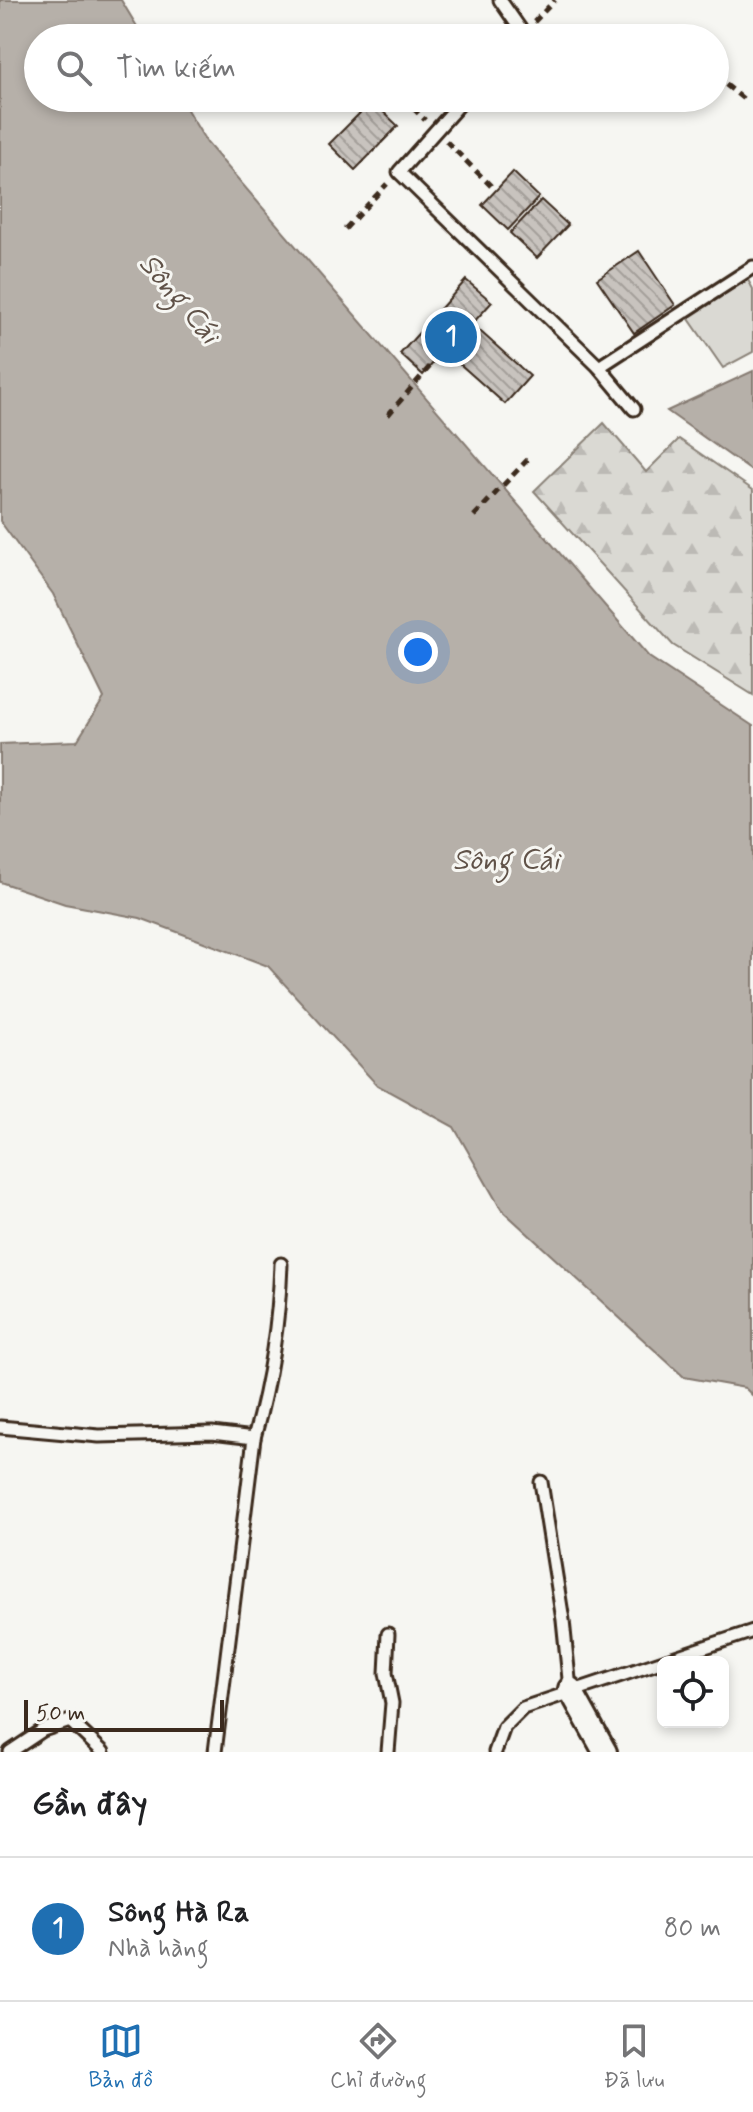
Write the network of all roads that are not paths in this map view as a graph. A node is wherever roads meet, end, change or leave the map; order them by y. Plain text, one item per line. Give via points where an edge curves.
1 (500, 0) edge
2 (514, 24) edge
3 (453, 112) edge
4 (753, 267) edge
5 (599, 367) junction
6 (634, 409) dead end
7 (281, 1264) dead end
8 (0, 1427) edge
9 (254, 1438) junction
10 (541, 1482) dead end
11 (753, 1631) edge
12 (388, 1634) dead end
13 (570, 1689) junction
14 (10, 1752) edge
15 (103, 1752) edge
16 (215, 1752) edge
17 (388, 1752) edge
18 (495, 1752) edge
19 (605, 1752) edge

1 - 2 lane
3 - 5 lane via 399,172
4 - 5 lane
5 - 6 lane
7 - 9 lane via 271,1375
8 - 9 lane via 99,1436 212,1433
9 - 16 lane
10 - 13 lane
11 - 13 lane
12 - 17 lane
13 - 18 lane via 523,1708 504,1727
13 - 19 street
14 - 15 lane via 43,1730 70,1721

